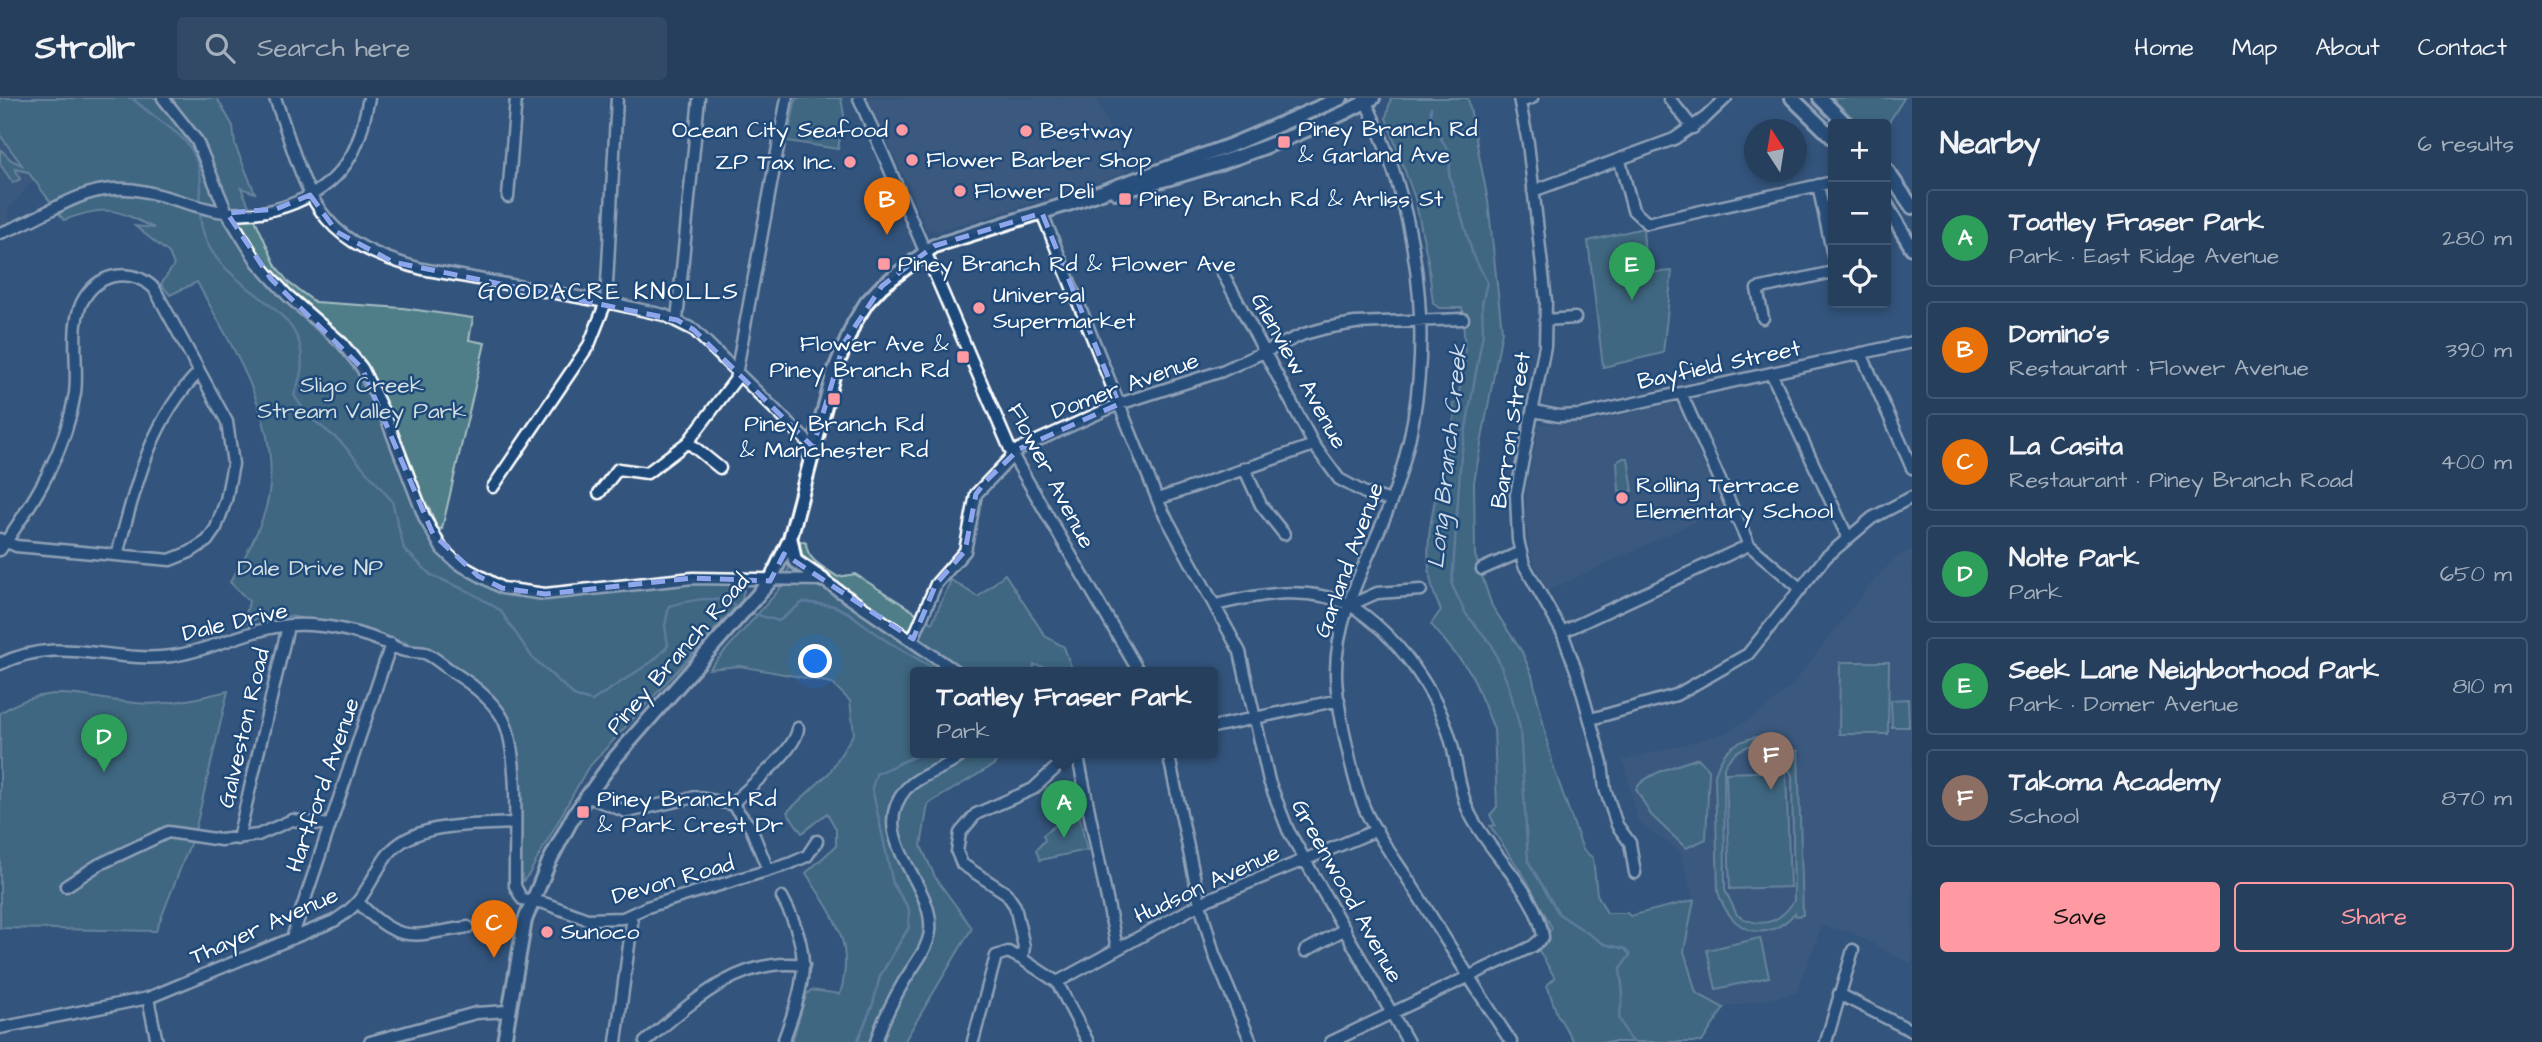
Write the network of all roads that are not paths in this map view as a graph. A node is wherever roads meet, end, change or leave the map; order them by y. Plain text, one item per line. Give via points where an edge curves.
1 (163, 98) edge
2 (275, 98) edge
3 (369, 98) edge
4 (516, 98) edge
5 (617, 98) edge
6 (699, 98) edge
7 (787, 98) edge
8 (859, 98) edge
9 (1341, 98) edge
10 (1532, 98) edge
11 (1669, 98) edge
12 (1726, 98) edge
13 (1792, 98) edge
14 (1820, 98) edge
15 (1368, 99) edge
16 (1519, 100) edge
17 (1841, 119) edge
18 (1693, 128) junction
19 (1828, 133) edge
20 (1620, 161) junction
21 (1158, 176) junction
22 (1891, 176) edge
23 (1828, 183) edge
24 (1818, 186) junction
25 (1534, 191) junction
26 (310, 195) junction
27 (508, 197) dead end
28 (1912, 207) edge
29 (1042, 212) junction
30 (227, 213) junction
31 (1891, 213) edge
32 (0, 233) edge
33 (1831, 245) edge
34 (1912, 248) edge
35 (925, 252) junction
36 (1220, 268) dead end
37 (1828, 273) edge
38 (606, 302) junction
39 (1575, 318) dead end
40 (1763, 318) dead end
41 (1463, 319) dead end
42 (677, 320) junction
43 (1421, 320) junction
44 (1545, 320) junction
45 (1912, 342) edge
46 (1266, 352) junction
47 (1861, 353) junction
48 (199, 372) junction
49 (737, 372) junction
50 (1772, 374) junction
51 (1681, 393) junction
52 (1119, 404) junction
53 (1534, 411) junction
54 (688, 442) junction
55 (1314, 445) junction
56 (813, 447) junction
57 (1013, 456) junction
58 (720, 468) dead end
59 (1244, 468) junction
60 (1912, 468) edge
61 (493, 487) dead end
62 (599, 493) dead end
63 (1912, 497) edge
64 (1157, 499) junction
65 (1391, 501) junction
66 (1284, 534) dead end
67 (1848, 538) junction
68 (790, 539) junction
69 (2, 544) edge
70 (1749, 545) junction
71 (1521, 552) junction
72 (117, 555) junction
73 (1482, 569) dead end
74 (823, 580) junction
75 (770, 581) junction
76 (1801, 589) junction
77 (1421, 590) dead end
78 (1216, 605) junction
79 (1350, 605) junction
80 (288, 626) junction
81 (1562, 632) junction
82 (913, 639) junction
83 (392, 645) junction
84 (0, 664) edge
85 (950, 667) edge
86 (1136, 667) edge
87 (1339, 700) junction
88 (1256, 718) junction
89 (1591, 719) junction
90 (1218, 726) edge
91 (799, 727) dead end
92 (959, 758) edge
93 (1063, 758) edge
94 (1078, 758) edge
95 (1169, 758) edge
96 (586, 796) junction
97 (732, 804) junction
98 (513, 823) junction
99 (330, 825) junction
100 (1377, 830) junction
101 (238, 839) junction
102 (817, 841) dead end
103 (1307, 860) junction
104 (768, 870) junction
105 (1634, 873) dead end
106 (66, 886) dead end
107 (782, 897) dead end
108 (532, 902) junction
109 (359, 903) junction
110 (1200, 904) junction
111 (630, 915) junction
112 (468, 927) dead end
113 (1345, 929) junction
114 (292, 939) junction
115 (1117, 948) junction
116 (1853, 950) dead end
117 (1305, 951) dead end
118 (1022, 959) junction
119 (804, 965) junction
120 (1468, 976) junction
121 (1057, 982) junction
122 (1839, 994) junction
123 (148, 998) junction
124 (508, 1011) junction
125 (1392, 1013) junction
126 (0, 1028) edge
127 (1912, 1031) edge
128 (619, 1040) edge
129 (973, 1041) edge
130 (157, 1042) edge
131 (370, 1042) edge
132 (504, 1042) edge
133 (645, 1042) edge
134 (783, 1042) edge
135 (876, 1042) edge
136 (1088, 1042) edge
137 (1251, 1042) edge
138 (1331, 1042) edge
139 (1408, 1042) edge
140 (1511, 1042) edge
141 (1826, 1042) edge

1 - 30 street via 197,141
2 - 26 street
3 - 26 street via 353,154
4 - 27 street
5 - 38 street
6 - 42 street
7 - 49 street
8 - 35 street, Flower Avenue
9 - 21 main road, Piney Branch Road
10 - 16 street
11 - 18 street
12 - 18 street
13 - 19 main road
14 - 17 main road
15 - 21 main road, Piney Branch Road via 1270,146
15 - 43 street, Garland Avenue via 1405,215 1415,257
16 - 25 street, Barron Street
18 - 20 street
20 - 24 street via 1633,210 1641,220 1656,221
20 - 25 street
21 - 29 main road, Piney Branch Road
22 - 28 main road
23 - 24 street
24 - 33 street
25 - 44 street, Barron Street
26 - 30 street via 276,208
26 - 38 street via 337,232 393,262
29 - 35 main road, Piney Branch Road via 952,238
29 - 52 street, Greenwood Avenue
30 - 32 street via 123,189 94,191
30 - 75 street via 271,279 331,332 362,368 425,519 442,549 457,563 502,588 526,593 693,578
31 - 34 main road
35 - 56 main road, Piney Branch Road via 882,286 853,323
35 - 57 street, Flower Avenue
36 - 46 street, Glenview Avenue
37 - 40 street via 1757,289
38 - 42 street
38 - 61 street via 589,345
39 - 44 street
41 - 43 street, Domer Avenue
42 - 49 street via 694,330
43 - 46 street, Domer Avenue via 1329,327
43 - 65 street, Garland Avenue via 1412,437
44 - 53 street, Barron Street
45 - 47 street, Bayfield Street
46 - 52 street, Domer Avenue
46 - 55 street, Glenview Avenue
47 - 50 street, Bayfield Street
47 - 60 street
48 - 69 street via 151,285 121,274 94,285 80,307 74,394 66,431 37,497
48 - 72 street via 175,399 148,447
48 - 72 street via 220,407 231,439 233,464 216,528 207,541 170,559
49 - 54 street
49 - 56 street
50 - 51 street, Bayfield Street
50 - 67 street
51 - 53 street, Bayfield Street via 1581,415
51 - 70 street
52 - 57 street, Domer Avenue via 1031,443
52 - 64 street, Greenwood Avenue
53 - 71 street, Barron Street via 1516,495
54 - 58 street
54 - 62 street via 647,473 618,470
55 - 59 street
55 - 65 street, Glenview Avenue via 1348,486
56 - 68 main road, Piney Branch Road
57 - 82 street, Domer Avenue via 976,494 965,551 936,584
57 - 86 street, Flower Avenue
59 - 64 street
59 - 66 street via 1261,505
63 - 67 street via 1872,518
64 - 78 street, Greenwood Avenue
65 - 79 street, Garland Avenue
67 - 76 street
68 - 74 main road via 795,561
68 - 75 main road, Piney Branch Road
69 - 72 street
70 - 76 street
70 - 81 street
71 - 73 street
71 - 81 street, Barron Street
74 - 75 street
74 - 82 street
75 - 96 main road, Piney Branch Road
76 - 89 street via 1748,654 1713,677 1676,695
77 - 79 street via 1365,596
78 - 79 street via 1296,592 1333,597
78 - 88 street, Greenwood Avenue via 1240,652
79 - 87 street, Garland Avenue via 1337,649
79 - 120 street via 1385,632 1429,692 1451,742 1472,818 1542,928 1544,937 1533,946
80 - 83 street, Dale Drive via 330,628
80 - 84 street, Dale Drive via 168,656 57,649
80 - 101 street, Galveston Road
81 - 89 street, Barron Street
82 - 85 street
83 - 98 street, Dale Drive via 425,653 474,686 502,718 513,760
83 - 99 street, Hartford Avenue
87 - 88 street
87 - 100 street, Garland Avenue via 1358,788
88 - 90 street
88 - 103 street, Greenwood Avenue via 1274,797
89 - 105 street, Barron Street via 1605,789 1617,825 1630,843
91 - 97 street via 789,748
92 - 135 street via 908,788 897,806 897,843 923,899 930,931
93 - 118 street via 1033,789 976,814 960,833 957,852 962,864 1006,893 1015,906 1024,947
94 - 115 street
95 - 110 street
96 - 97 street via 627,812 695,797
96 - 108 main road, Piney Branch Road
97 - 104 street via 751,828
98 - 108 street, Dale Drive via 515,886 522,899
98 - 109 street, Thayer Avenue via 452,827 407,837 388,853
99 - 101 street via 292,820
99 - 114 street, Hartford Avenue
100 - 103 street, Hudson Avenue
100 - 120 street, Garland Avenue
101 - 106 street via 168,832 98,865
102 - 104 street, Devon Road via 807,856
103 - 110 street, Hudson Avenue
103 - 113 street, Greenwood Avenue
104 - 111 street, Devon Road
107 - 119 street via 799,934
108 - 111 street, Devon Road via 587,919
108 - 124 main road, Piney Branch Road
109 - 112 street via 379,924 400,935
109 - 114 street, Thayer Avenue via 334,921
110 - 115 street, Hudson Avenue
110 - 137 street via 1223,978
111 - 128 street
113 - 117 street
113 - 125 street, Greenwood Avenue
114 - 123 street, Thayer Avenue
115 - 121 street, Hudson Avenue
116 - 122 street
118 - 121 street
118 - 129 street via 1008,952 996,956
119 - 133 street via 784,962 733,976 709,989
119 - 134 street via 803,987
120 - 125 street
120 - 140 street, Garland Avenue
121 - 136 street
122 - 127 street
122 - 141 street
123 - 126 street, Thayer Avenue
123 - 130 street
124 - 131 street via 476,1013
124 - 132 main road, Piney Branch Road
125 - 138 street
125 - 139 street, Greenwood Avenue

